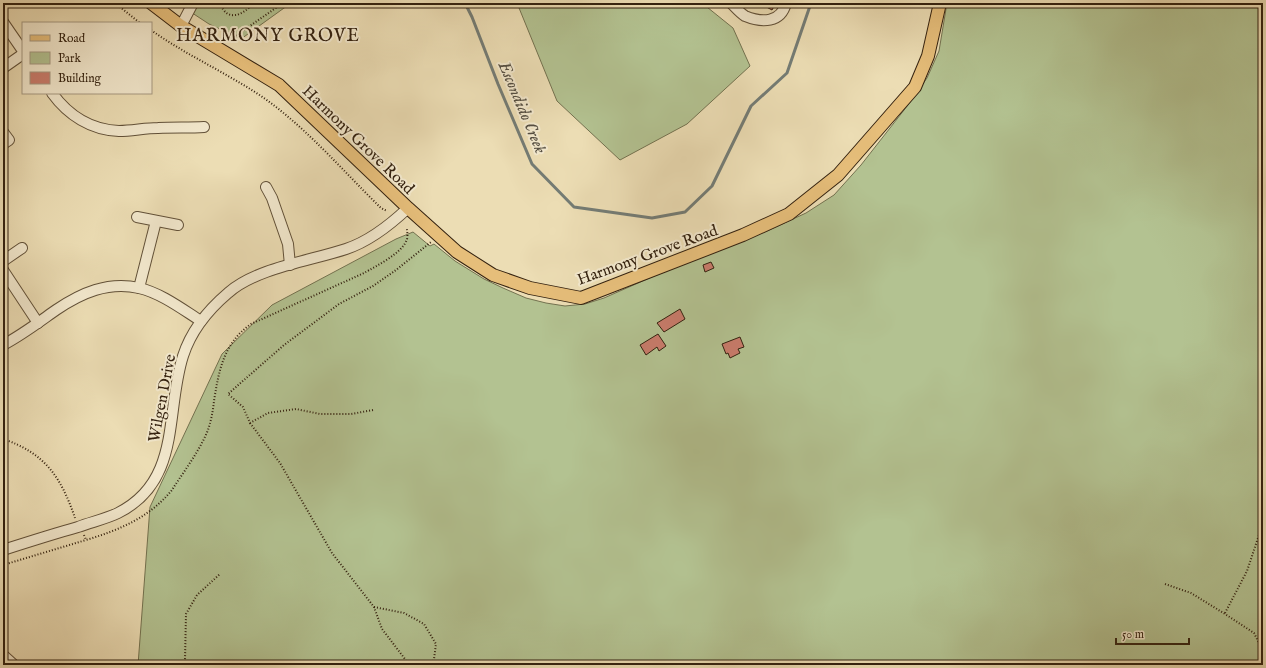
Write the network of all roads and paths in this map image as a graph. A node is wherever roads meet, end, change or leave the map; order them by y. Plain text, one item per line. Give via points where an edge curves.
1 (115, 3) edge
2 (151, 3) edge
3 (192, 3) edge
4 (220, 3) edge
5 (254, 3) edge
6 (284, 3) edge
7 (731, 3) edge
8 (786, 3) edge
9 (940, 3) edge
10 (3, 22) edge
11 (139, 22) edge
12 (181, 26) junction
13 (152, 31) edge
14 (231, 39) dead end
15 (22, 50) edge
16 (22, 55) edge
17 (3, 68) edge
18 (53, 94) edge
19 (204, 127) dead end
20 (3, 132) edge
21 (3, 144) edge
22 (266, 187) dead end
23 (408, 208) junction
24 (387, 211) dead end
25 (137, 217) dead end
26 (156, 221) junction
27 (178, 225) dead end
28 (407, 229) dead end
29 (439, 236) junction
30 (22, 248) dead end
31 (3, 261) edge
32 (290, 265) junction
33 (3, 270) edge
34 (140, 288) junction
35 (200, 321) junction
36 (38, 323) junction
37 (3, 345) edge
38 (373, 410) dead end
39 (250, 423) junction
40 (3, 439) edge
41 (76, 519) dead end
42 (1263, 524) edge
43 (83, 533) dead end
44 (86, 540) junction
45 (3, 550) edge
46 (3, 565) edge
47 (220, 574) dead end
48 (1165, 584) dead end
49 (374, 607) junction
50 (1225, 614) junction
51 (4, 656) dead end
52 (14, 665) edge
53 (184, 665) edge
54 (408, 665) edge
55 (432, 665) edge
56 (1262, 665) edge

1 - 11 path
2 - 12 main road, Harmony Grove Road
3 - 12 street
4 - 5 path via 226,13 235,15 246,11
6 - 14 path
7 - 8 street via 744,15 760,20 775,19 784,11
9 - 29 main road, Harmony Grove Road via 928,56 915,87 838,175 789,214 743,235 581,298 530,288 493,275 457,252
10 - 15 street
12 - 23 main road, Harmony Grove Road via 279,85
13 - 24 path via 254,92 290,118
16 - 17 street
18 - 19 street via 77,118 108,130
20 - 21 street via 9,140
22 - 32 street via 288,244
23 - 29 main road, Harmony Grove Road
23 - 32 street, Wilgen Drive via 375,236 347,249
25 - 26 street
26 - 27 street
26 - 34 street
28 - 44 path via 405,243 377,266 242,330 222,361 208,429 172,490 131,524
29 - 39 path via 373,286 338,304 284,345 228,394 243,407
30 - 31 street
32 - 35 street, Wilgen Drive via 235,287
33 - 36 street
34 - 35 street via 175,304
34 - 36 street via 111,287 86,292
35 - 45 street, Wilgen Drive via 182,357 164,459 148,490 118,513
36 - 37 street
38 - 39 path via 351,414 320,414 296,410 268,413
39 - 49 path via 280,463 332,553
40 - 41 path via 30,450 47,465 65,491
42 - 50 path via 1247,571
43 - 44 path
44 - 46 path
47 - 53 path via 197,595 186,614
48 - 50 path via 1191,593
49 - 54 path via 382,629
49 - 55 path via 404,613 424,624 436,644
50 - 56 path via 1254,633 1260,646
51 - 52 street

